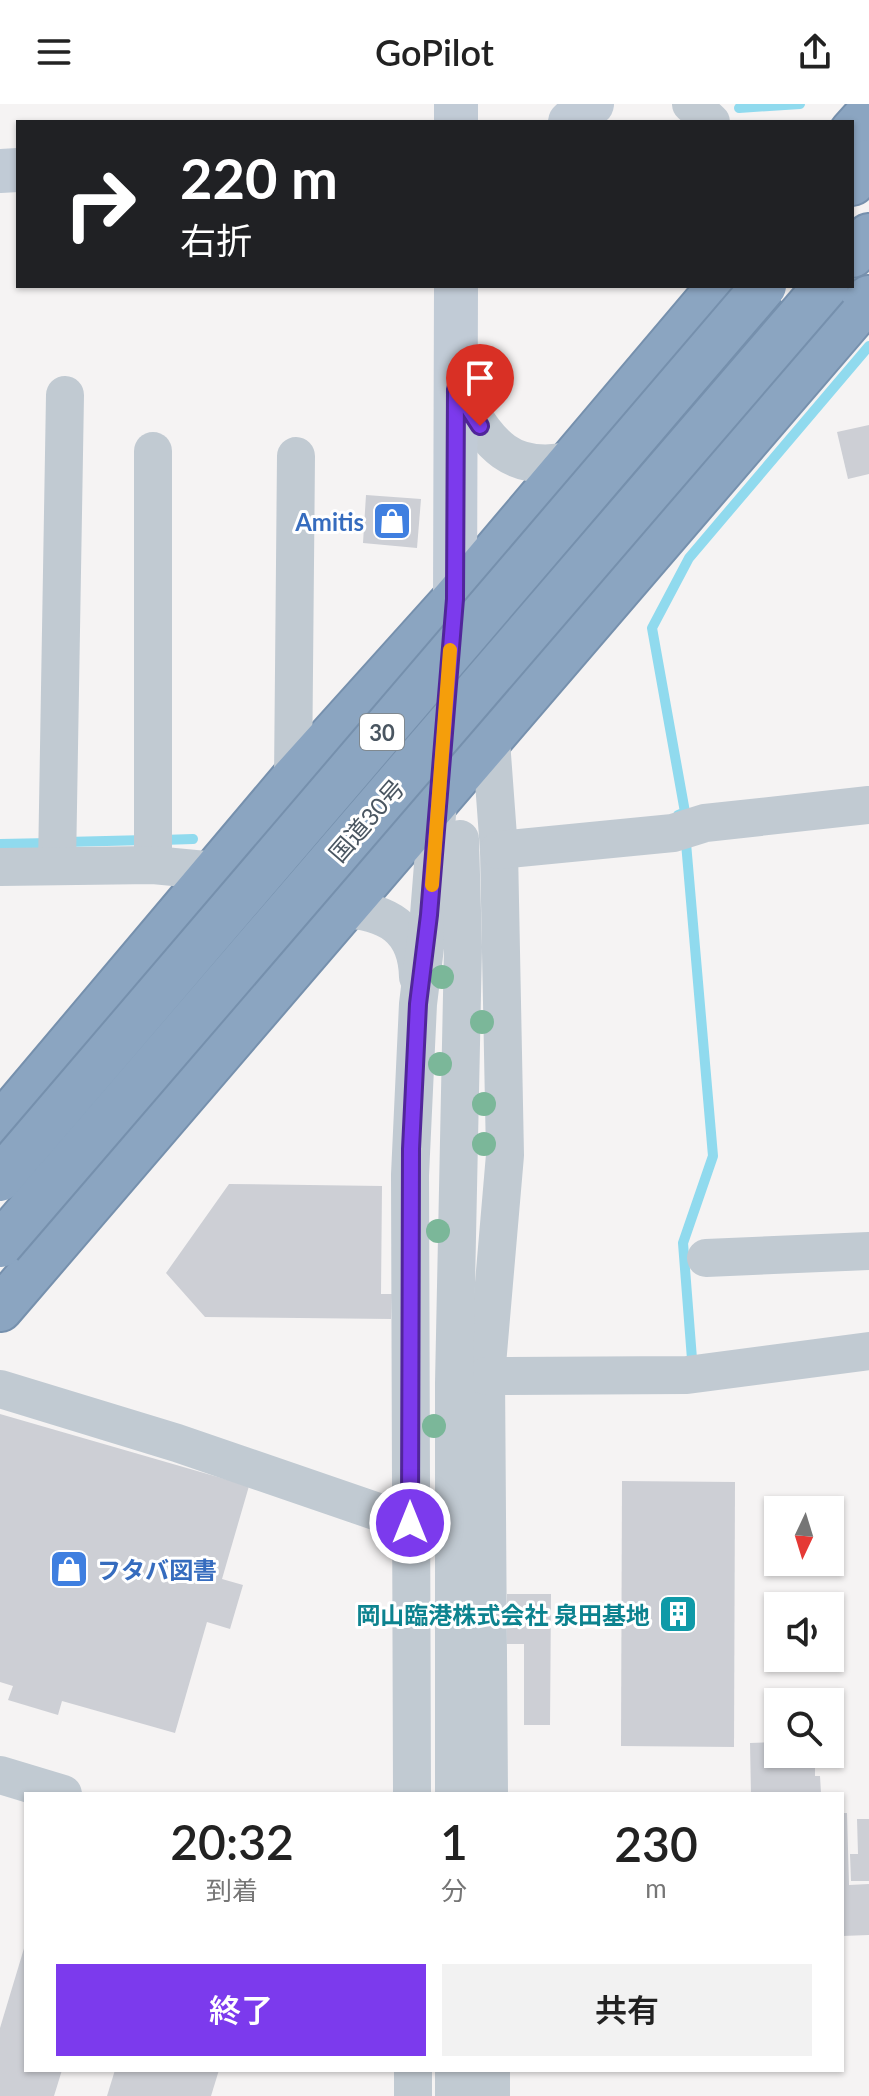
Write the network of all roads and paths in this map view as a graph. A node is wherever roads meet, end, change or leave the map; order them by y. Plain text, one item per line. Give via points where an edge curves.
1 (592, 104) edge
2 (691, 104) edge
3 (869, 113) edge
4 (572, 120) edge
5 (709, 120) edge
6 (854, 130) edge
7 (869, 162) edge
8 (854, 181) edge
9 (456, 288) edge
10 (718, 288) edge
11 (762, 288) edge
12 (824, 288) edge
13 (869, 298) edge
14 (456, 389) junction
15 (65, 395) dead end
16 (153, 451) dead end
17 (296, 456) dead end
18 (569, 461) junction
19 (455, 599) junction
20 (491, 741) junction
21 (293, 779) junction
22 (438, 796) junction
23 (869, 805) edge
24 (460, 839) dead end
25 (153, 849) junction
26 (499, 850) junction
27 (57, 851) junction
28 (0, 867) edge
29 (216, 871) junction
30 (341, 909) junction
31 (418, 1004) junction
32 (0, 1126) edge
33 (0, 1179) edge
34 (0, 1245) edge
35 (869, 1251) edge
36 (706, 1258) dead end
37 (0, 1309) edge
38 (869, 1351) edge
39 (475, 1381) junction
40 (410, 1382) junction
41 (0, 1389) edge
42 (410, 1523) junction
43 (0, 1775) edge
44 (56, 1792) edge
45 (412, 1792) edge
46 (454, 1792) edge
47 (489, 1792) edge
48 (413, 2072) edge
49 (454, 2072) edge
50 (491, 2072) edge
51 (413, 2096) edge
52 (454, 2096) edge
53 (491, 2096) edge

1 - 4 street
2 - 5 street
3 - 6 highway
7 - 8 highway
9 - 14 street
10 - 18 highway
11 - 33 highway, 国道30号 / 30, bridge
12 - 34 highway, 国道30号 / 30, bridge
13 - 20 highway
14 - 18 street via 492,444 512,459 546,466
14 - 19 street
15 - 27 street
16 - 25 street
17 - 21 street
18 - 19 highway
19 - 20 street
19 - 21 highway
19 - 22 street
20 - 22 highway
20 - 26 street
21 - 29 highway
22 - 30 highway
22 - 31 street
23 - 26 street
24 - 39 street
25 - 27 street
25 - 29 street
26 - 39 street via 505,1155
27 - 28 street
29 - 32 highway
30 - 31 street via 384,916 409,936 417,957
30 - 37 highway
31 - 40 street via 410,1175
35 - 36 street
38 - 39 street via 687,1375
39 - 40 street
39 - 46 street
39 - 47 street
40 - 42 street
41 - 42 street
42 - 45 street
43 - 44 street
48 - 51 street
49 - 52 street
50 - 53 street

